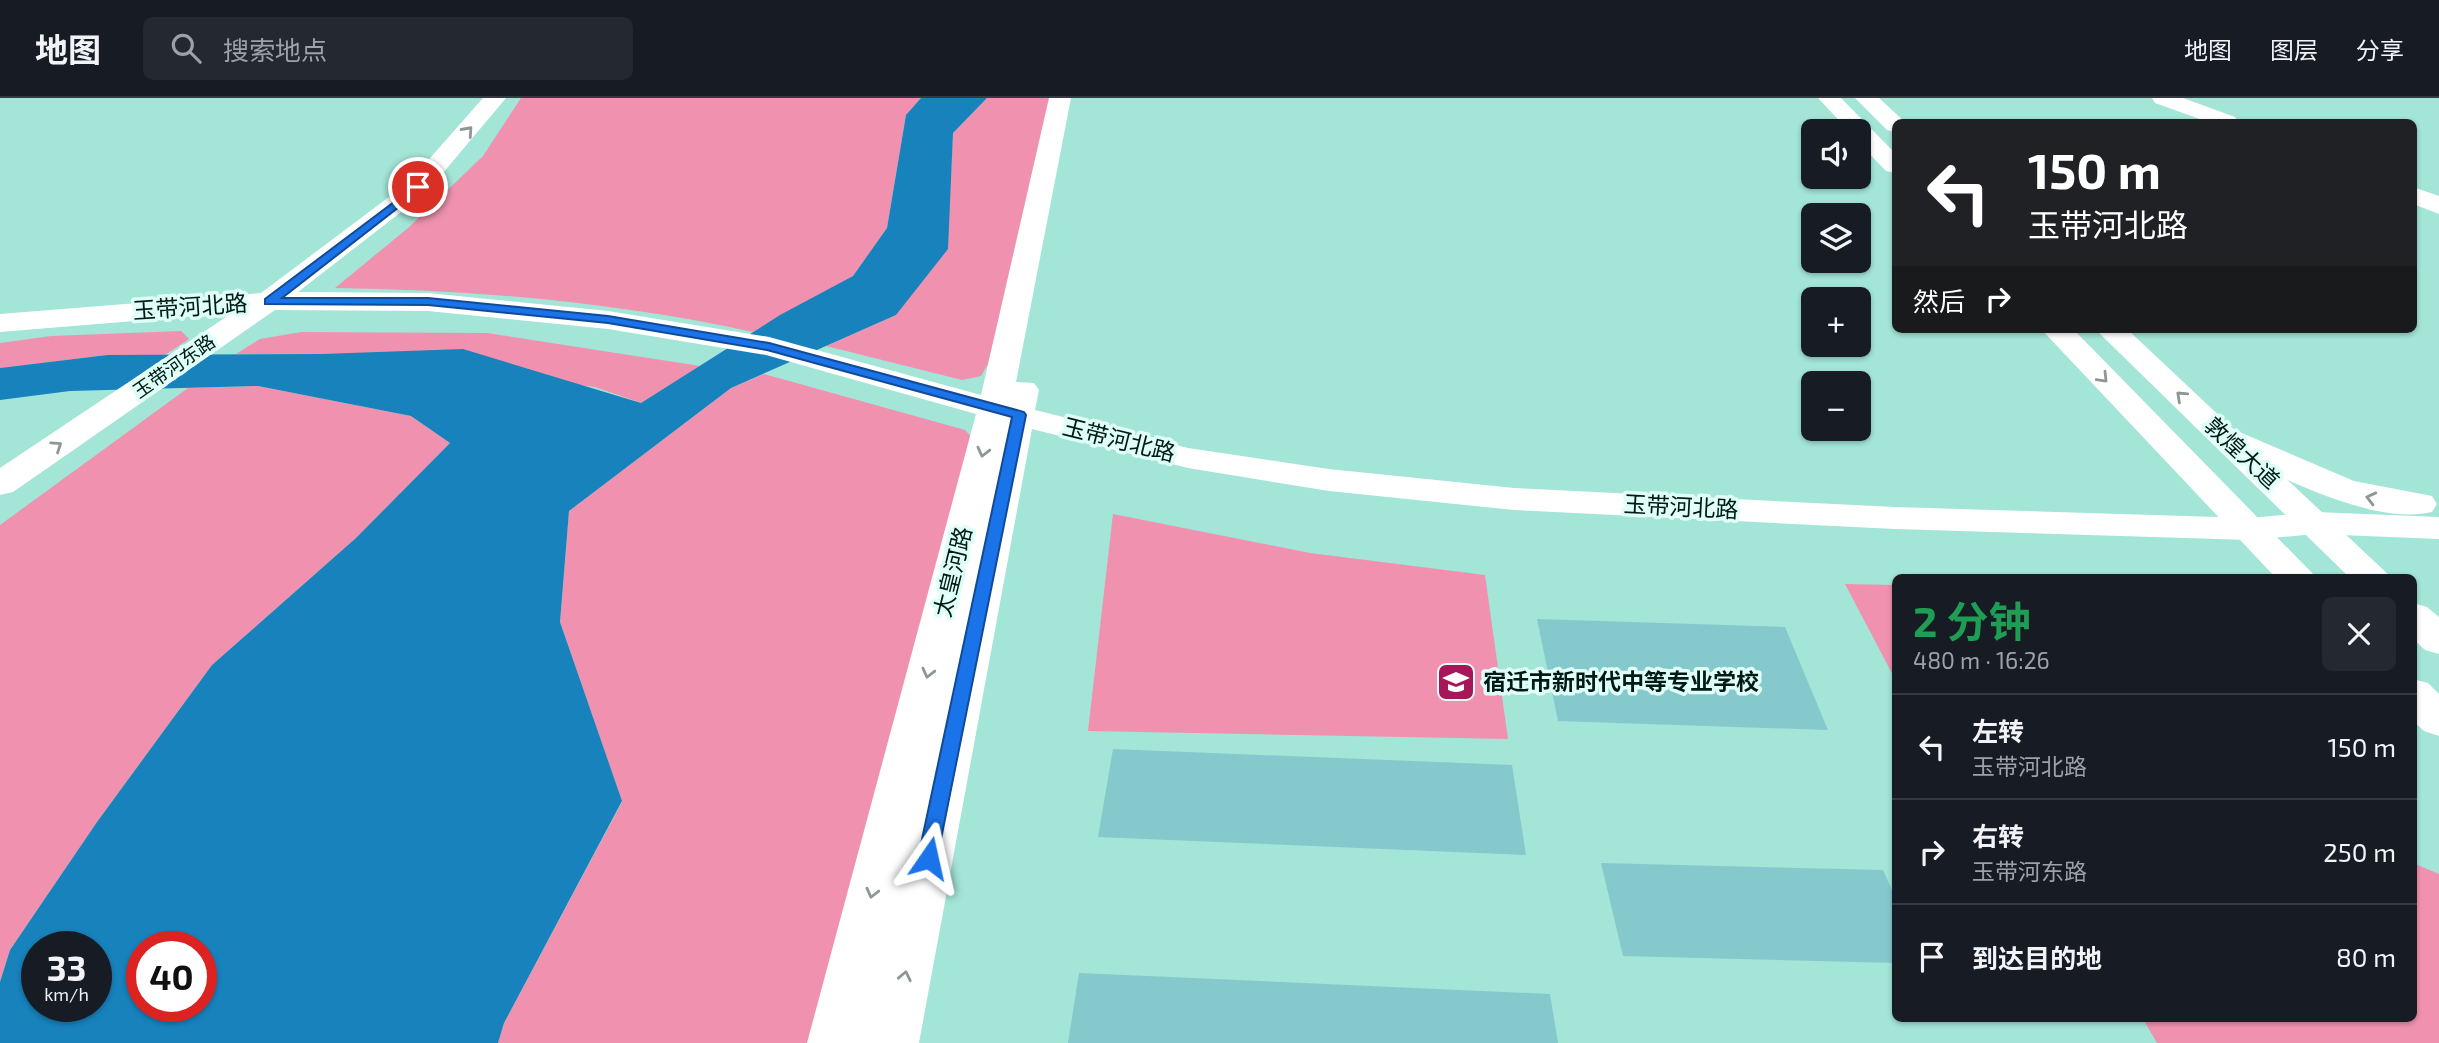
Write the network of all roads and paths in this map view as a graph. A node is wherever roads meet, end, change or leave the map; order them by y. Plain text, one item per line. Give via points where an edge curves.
1 (495, 98) edge
2 (1060, 98) edge
3 (1079, 98) edge
4 (1829, 98) edge
5 (1866, 98) edge
6 (2163, 98) edge
7 (2219, 119) edge
8 (1892, 122) edge
9 (1892, 163) edge
10 (2417, 196) edge
11 (2439, 206) edge
12 (270, 301) junction
13 (0, 323) edge
14 (2060, 333) edge
15 (2114, 333) edge
16 (1006, 412) junction
17 (2223, 435) junction
18 (0, 484) edge
19 (2439, 505) edge
20 (2439, 528) edge
21 (2250, 529) junction
22 (2328, 534) junction
23 (2439, 550) edge
24 (2294, 574) edge
25 (2369, 574) edge
26 (2417, 620) edge
27 (2439, 640) edge
28 (2417, 698) edge
29 (2439, 720) edge
30 (835, 1043) edge
31 (891, 1043) edge

12 -> 1 street, 玉带河东路 via 418,187
2 - 16 street, 太皇河路
3 - 16 street, 太皇河路
4 - 9 street
5 - 8 street
6 - 7 street
10 - 11 street
12 - 13 street, 玉带河北路
12 - 16 street, 玉带河北路 via 428,302 608,320 769,346
18 -> 12 street, 玉带河东路
14 -> 21 street, 敦煌大道
17 -> 15 street, 敦煌大道
16 - 21 street, 玉带河北路 via 1188,457 1329,480 1514,499
16 -> 30 street, 太皇河路
31 -> 16 street, 太皇河路
19 -> 17 street via 2380,501 2344,491 2304,477
17 - 22 street, 敦煌大道
20 - 22 street
21 - 22 street, 玉带河北路
21 - 24 street, 敦煌大道
22 - 23 street
22 - 25 street, 敦煌大道
26 - 27 street
28 - 29 street

